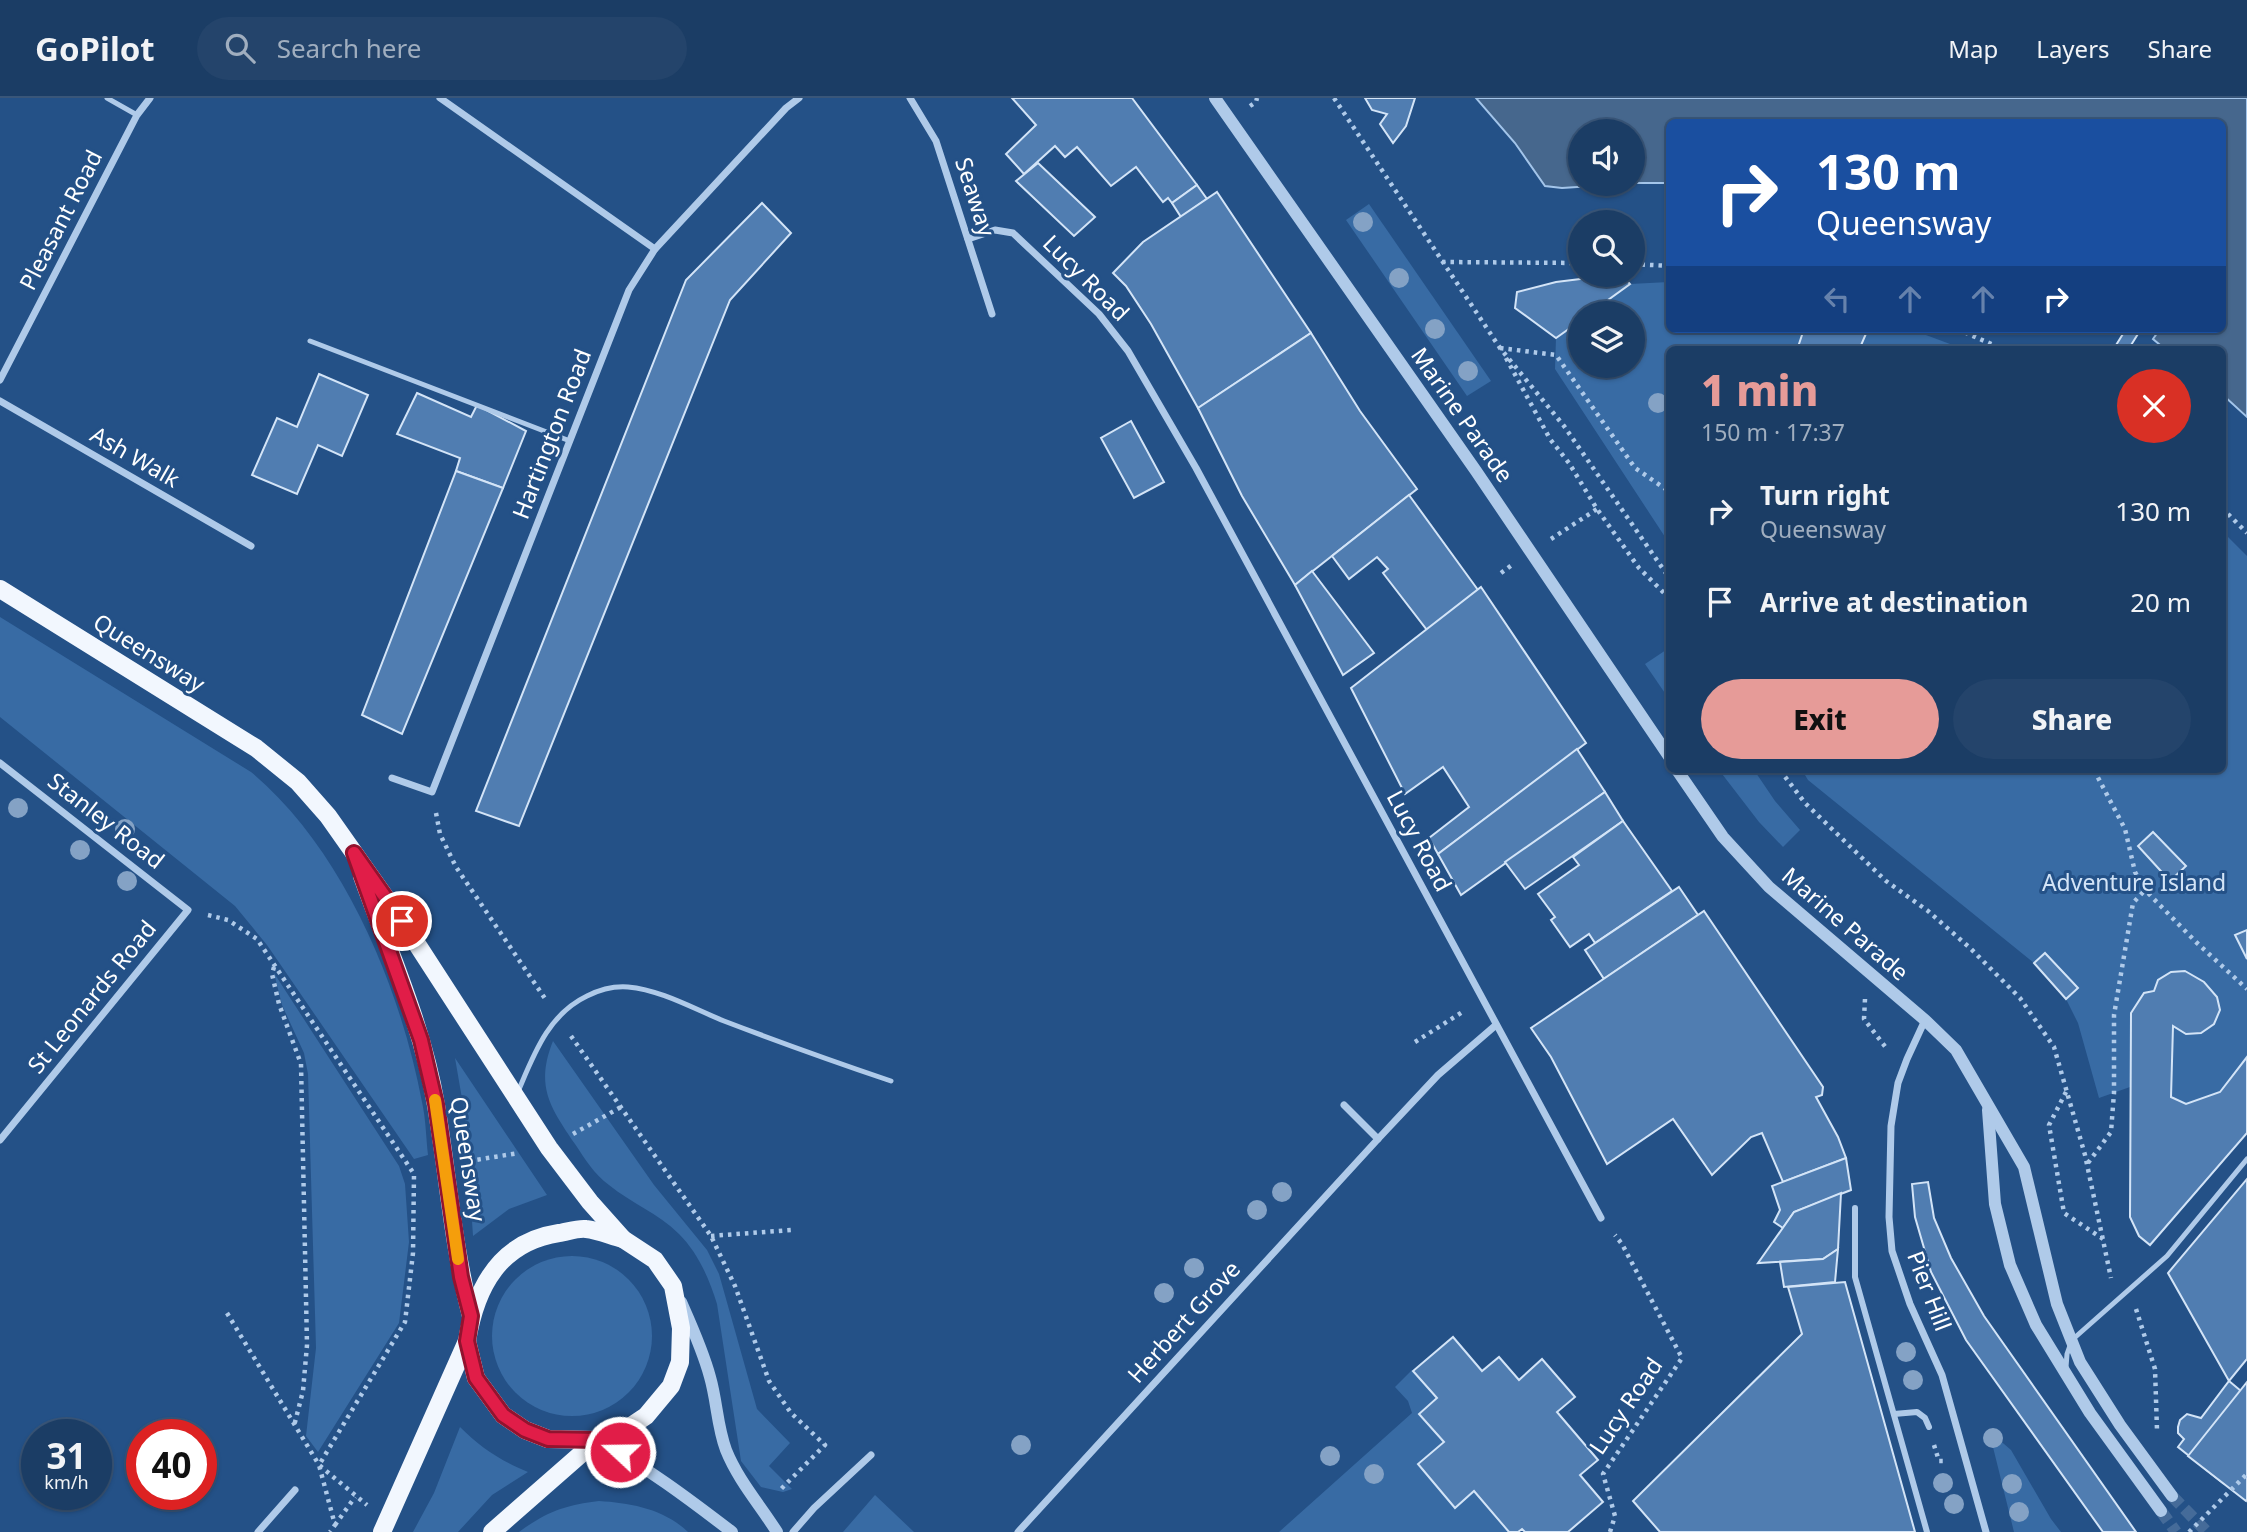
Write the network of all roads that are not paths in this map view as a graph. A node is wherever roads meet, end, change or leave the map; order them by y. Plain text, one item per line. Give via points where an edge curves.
1 (107, 98) edge
2 (150, 98) edge
3 (440, 98) edge
4 (799, 98) edge
5 (909, 98) edge
6 (1215, 98) edge
7 (137, 115) junction
8 (968, 239) junction
9 (655, 249) junction
10 (992, 314) dead end
11 (310, 341) dead end
12 (0, 380) edge
13 (0, 401) edge
14 (570, 440) junction
15 (251, 546) dead end
16 (0, 589) edge
17 (1666, 752) edge
18 (0, 763) edge
19 (1679, 773) edge
20 (392, 778) dead end
21 (354, 853) junction
22 (188, 910) joint
23 (1925, 1020) junction
24 (1496, 1025) junction
25 (891, 1081) dead end
26 (516, 1097) junction
27 (1344, 1105) dead end
28 (1988, 1106) junction
29 (1378, 1139) junction
30 (0, 1140) edge
31 (2247, 1159) edge
32 (1855, 1208) dead end
33 (1601, 1218) road end
34 (623, 1239) junction
35 (673, 1286) junction
36 (471, 1316) junction
37 (2073, 1340) junction
38 (467, 1341) junction
39 (2065, 1372) junction
40 (1894, 1414) junction
41 (1929, 1427) dead end
42 (597, 1440) junction
43 (871, 1455) dead end
44 (295, 1490) dead end
45 (2172, 1496) tunnel mouth
46 (2161, 1511) tunnel mouth
47 (258, 1532) edge
48 (382, 1532) edge
49 (492, 1532) edge
50 (732, 1532) edge
51 (777, 1532) edge
52 (793, 1532) edge
53 (1018, 1532) edge
54 (1927, 1532) edge
55 (1986, 1532) edge

1 - 7 lane
2 - 7 street, Pleasant Road
3 - 9 street
4 - 9 street, Hartington Road
5 - 8 street, Seaway via 936,141
6 - 17 street, Marine Parade
7 - 12 street, Pleasant Road
8 - 10 street, Seaway
8 - 24 street, Lucy Road via 996,230 1013,233 1099,314 1128,351 1196,468
9 - 14 street, Hartington Road via 629,290
11 - 14 lane
13 - 15 street, Ash Walk
14 - 20 street, Hartington Road via 432,792
16 - 21 main road, Queensway via 256,748 298,782
18 - 22 street, Stanley Road
19 - 23 street, Marine Parade via 1723,837 1769,887
21 - 26 main road, Queensway
21 - 36 main road, Queensway via 421,1040
22 - 30 street, St Leonards Road
23 - 28 street, Marine Parade via 1956,1050
23 - 55 street, Pier Hill via 1898,1083 1891,1126 1892,1251 1942,1375
24 - 29 street, Herbert Grove via 1438,1075
24 - 33 street, Lucy Road
25 - 26 lane via 627,987 586,996 558,1018 541,1039
26 - 34 main road, Queensway via 549,1148
27 - 29 street
28 - 37 street, Marine Parade via 2024,1167 2057,1304
28 - 39 street, Marine Parade via 1995,1204 2010,1265 2036,1325
29 - 53 street, Herbert Grove
31 - 37 lane via 2167,1256
32 - 40 street via 1855,1277
34 - 35 main road, Queensway via 655,1261
34 - 36 main road, Queensway via 584,1229 538,1236 502,1260 482,1287
35 - 42 main road, Queensway via 681,1328 680,1362 671,1386 646,1416 622,1432
35 - 51 street via 696,1334 727,1451
36 - 38 main road, Queensway
37 - 39 lane
37 - 45 street, Marine Parade via 2081,1362 2120,1425
38 - 42 main road, Queensway via 476,1378 503,1415 548,1439
38 - 48 main road, Queensway
39 - 46 street, Marine Parade
40 - 41 street via 1917,1412
40 - 54 street
42 - 49 main road, Queensway
42 - 50 street via 683,1494
43 - 52 street
44 - 47 street

